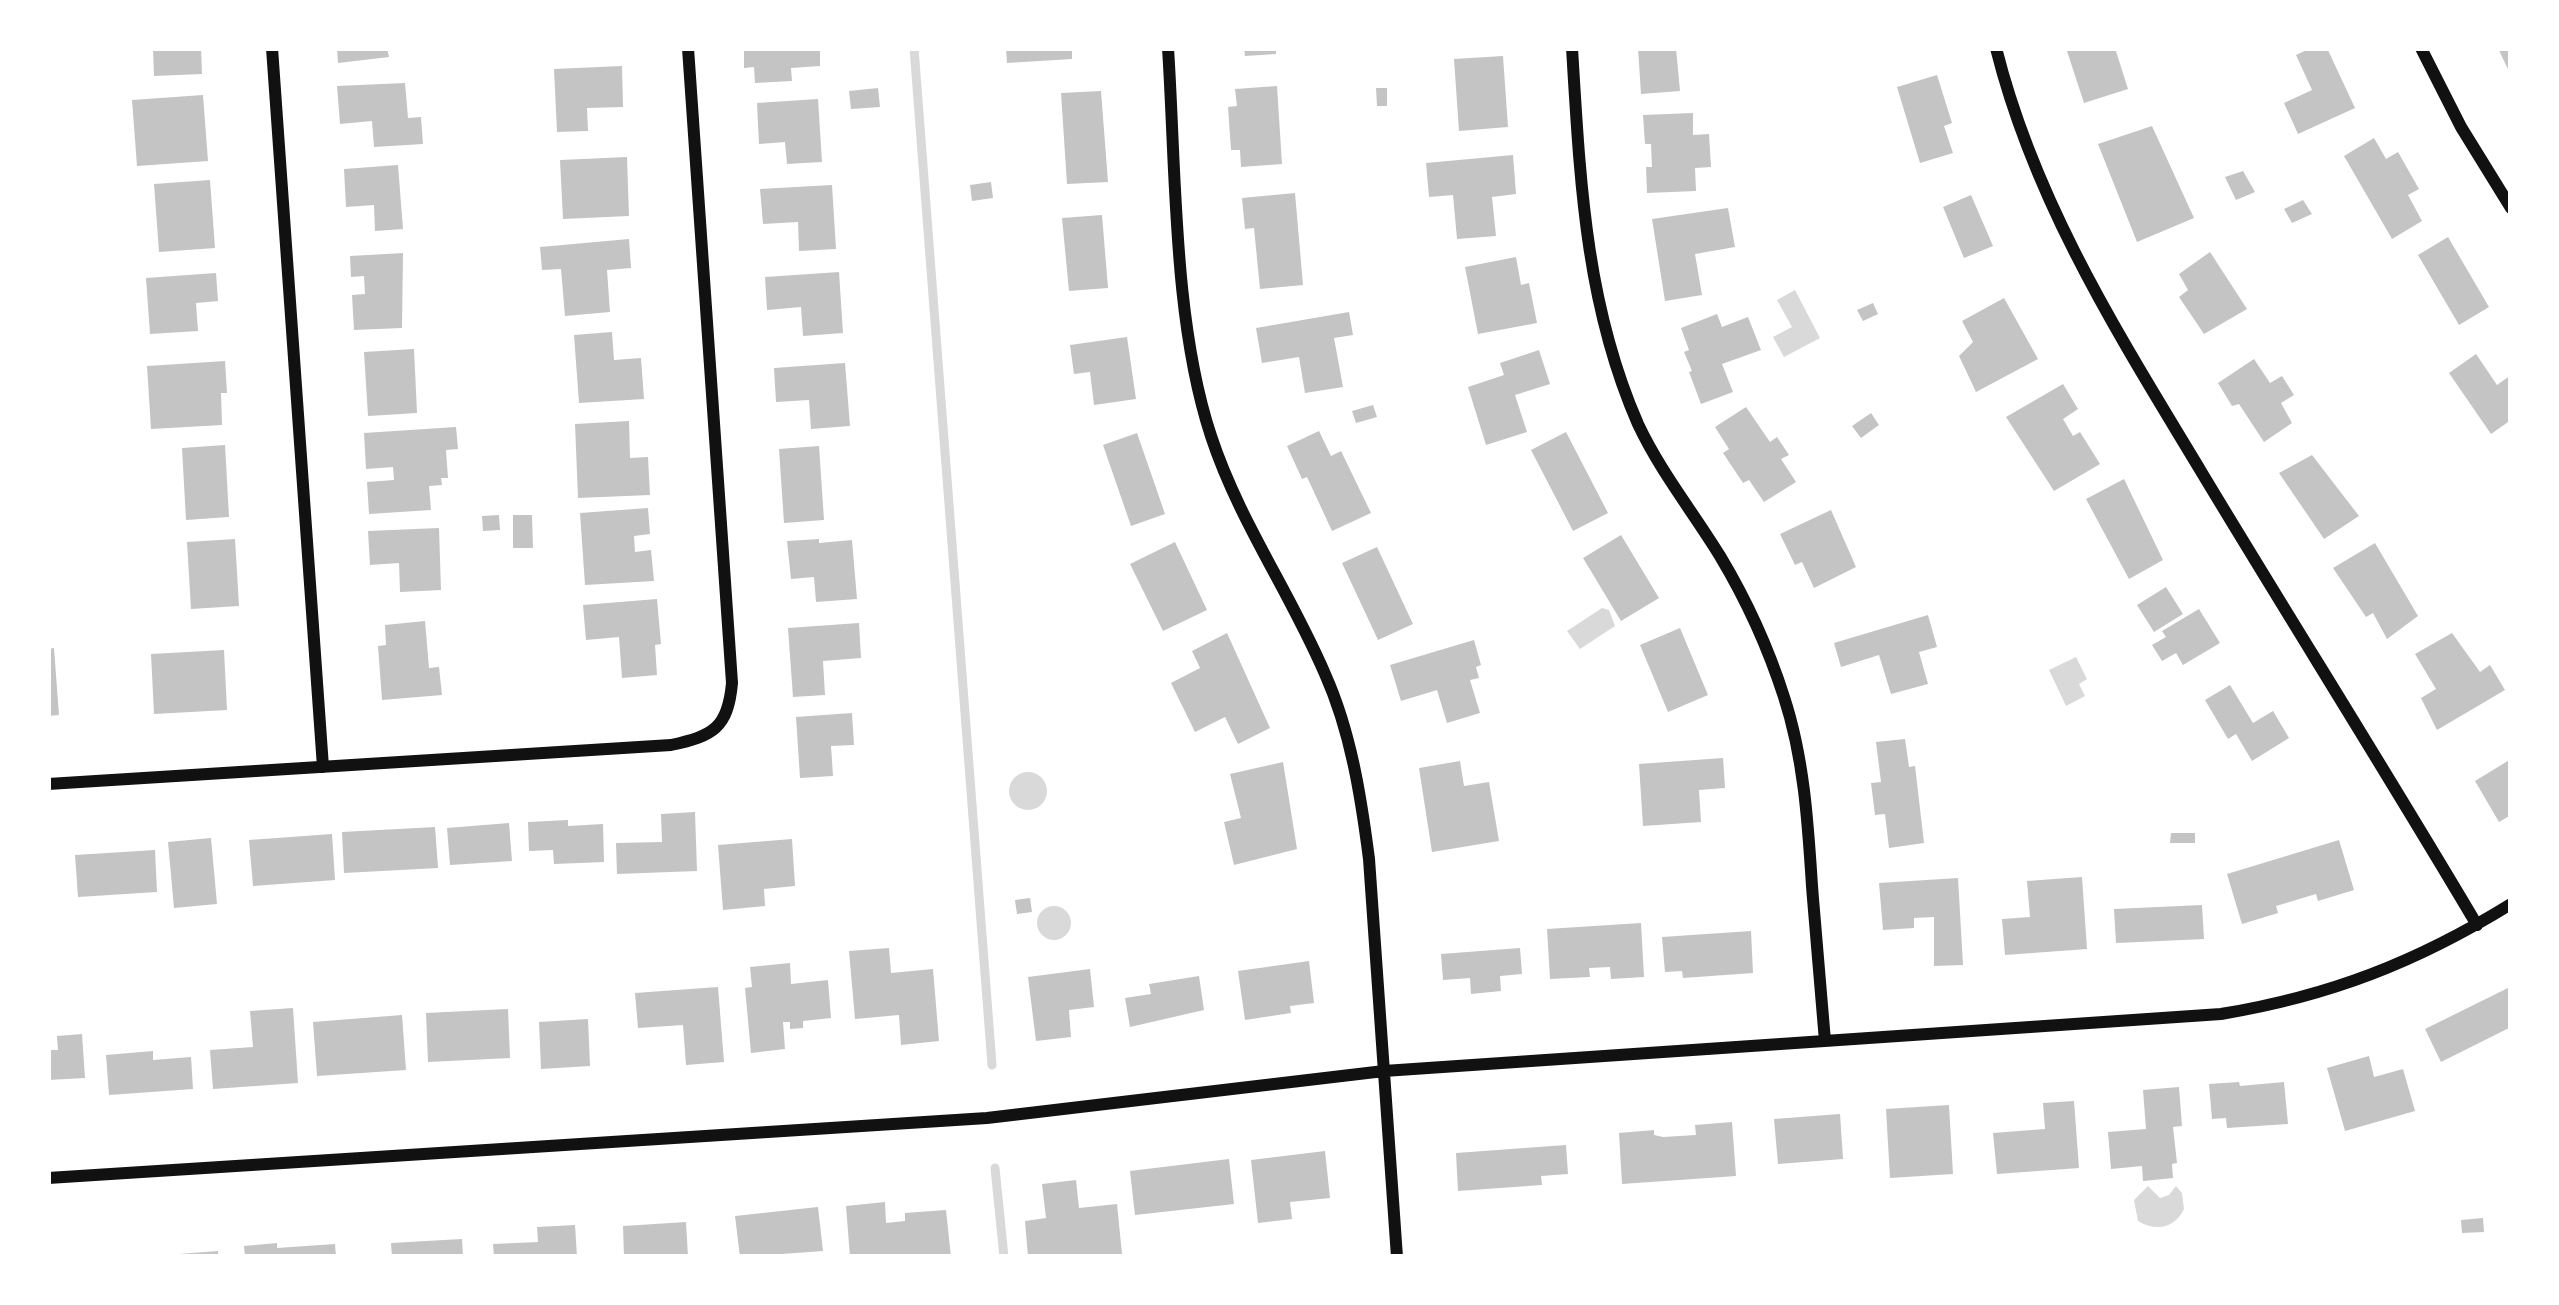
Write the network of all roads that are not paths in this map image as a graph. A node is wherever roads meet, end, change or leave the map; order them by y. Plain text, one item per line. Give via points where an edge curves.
1 (272, 48) edge
2 (688, 48) edge
3 (1168, 48) edge
4 (1572, 48) edge
5 (1996, 48) edge
6 (2421, 48) edge
7 (2511, 208) edge
8 (322, 767) junction
9 (48, 784) edge
10 (2511, 904) edge
11 (2477, 925) junction
12 (1825, 1042) junction
13 (1384, 1071) junction
14 (48, 1178) edge
15 (1397, 1257) edge

1 - 8 street
2 - 8 street via 730,705 706,737 671,745
3 - 13 street via 1195,371 1228,485 1327,677 1347,736 1369,859
4 - 12 street via 1589,260 1615,367 1640,428 1738,587 1786,702 1810,839
5 - 11 street via 2069,246
6 - 7 street
8 - 9 street
10 - 11 street
11 - 12 street via 2351,984 2264,1007
12 - 13 street
13 - 14 street via 987,1118
13 - 15 street

